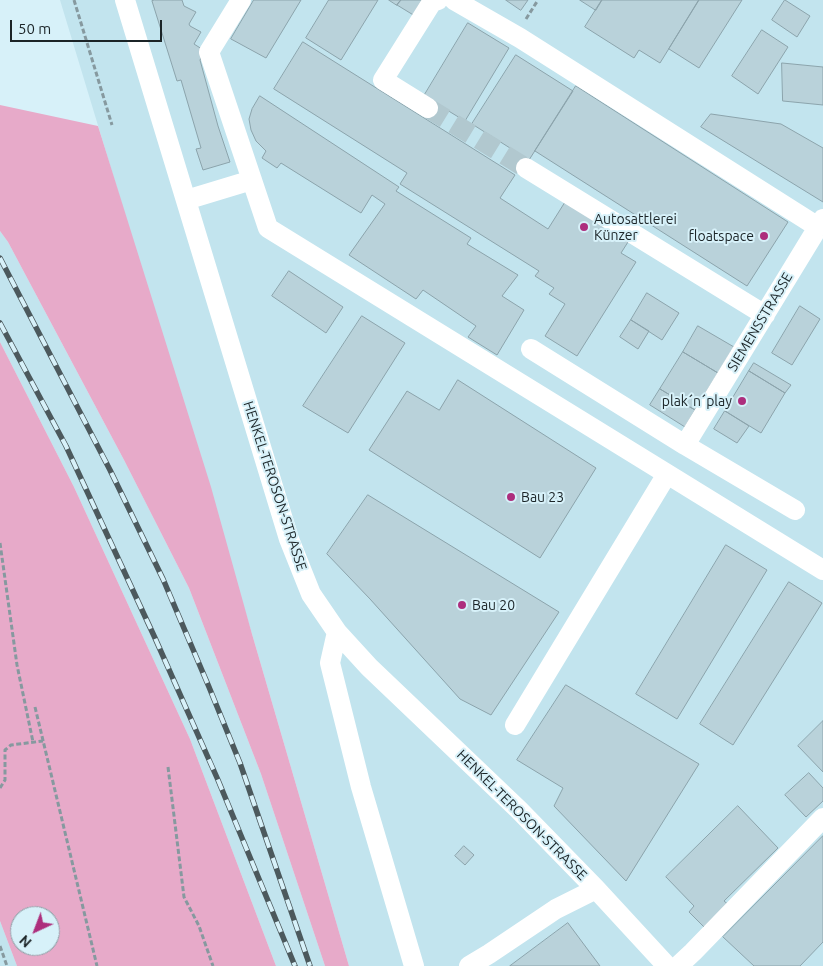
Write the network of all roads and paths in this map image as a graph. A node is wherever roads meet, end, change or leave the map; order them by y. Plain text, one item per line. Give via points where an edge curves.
1 (74, 0) edge
2 (125, 0) edge
3 (241, 0) edge
4 (438, 0) edge
5 (454, 0) edge
6 (428, 108) tunnel mouth
7 (112, 126) dead end
8 (526, 168) tunnel mouth
9 (252, 180) junction
10 (186, 200) junction
11 (821, 223) edge
12 (764, 315) junction
13 (531, 349) dead end
14 (685, 445) junction
15 (667, 474) junction
16 (795, 510) dead end
17 (0, 543) edge
18 (823, 570) edge
19 (337, 632) junction
20 (35, 707) dead end
21 (515, 725) dead end
22 (43, 740) junction
23 (33, 742) junction
24 (168, 767) dead end
25 (0, 788) edge
26 (823, 818) edge
27 (596, 889) junction
28 (0, 946) edge
29 (7, 966) edge
30 (97, 966) edge
31 (214, 966) edge
32 (414, 966) edge
33 (469, 966) edge
34 (667, 966) edge
35 (678, 966) edge

1 - 7 path
2 - 10 street, HENKEL-TEROSON-STRASSE
3 - 9 street via 209,52
4 - 6 street via 432,2 383,80
5 - 11 street
8 - 12 street
9 - 10 street
9 - 15 street via 268,228
10 - 19 street, HENKEL-TEROSON-STRASSE via 289,539 311,594
11 - 12 street, SIEMENSSTRASSE
12 - 14 street, SIEMENSSTRASSE
13 - 14 street
14 - 16 street
15 - 18 street
15 - 21 street
17 - 23 path via 17,665
19 - 27 street, HENKEL-TEROSON-STRASSE via 369,668 519,810
19 - 32 street via 330,663 361,787
20 - 22 path
22 - 23 path
22 - 30 path
23 - 25 path via 11,745 5,750 5,780
24 - 31 path via 184,897
26 - 35 street
27 - 33 street via 556,908
27 - 34 street, HENKEL-TEROSON-STRASSE
28 - 29 path

